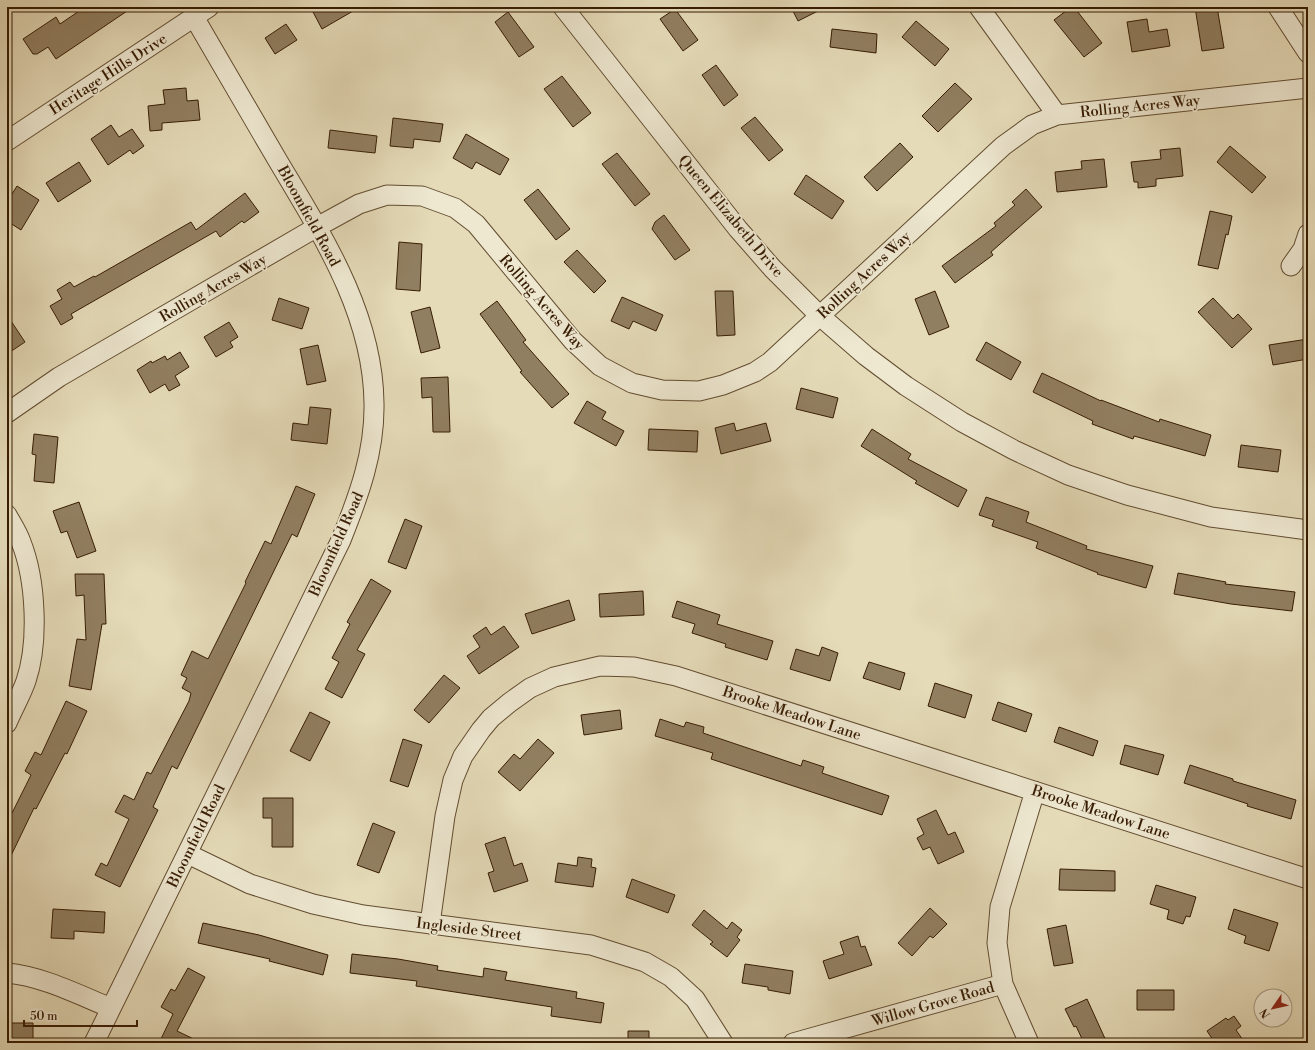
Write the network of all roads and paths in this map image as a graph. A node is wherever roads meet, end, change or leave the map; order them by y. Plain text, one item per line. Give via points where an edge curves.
1 (209, 7) edge
2 (563, 7) edge
3 (979, 7) edge
4 (1278, 7) edge
5 (194, 17) junction
6 (1308, 53) edge
7 (1308, 88) edge
8 (1057, 115) junction
9 (7, 140) edge
10 (317, 227) junction
11 (1308, 234) edge
12 (1291, 266) dead end
13 (820, 316) junction
14 (7, 413) edge
15 (7, 515) edge
16 (1308, 530) edge
17 (7, 723) edge
18 (1035, 791) junction
19 (188, 854) junction
20 (1308, 879) edge
21 (430, 924) junction
22 (7, 973) edge
23 (1003, 984) junction
24 (111, 1008) junction
25 (94, 1043) edge
26 (723, 1043) edge
27 (793, 1043) edge
28 (1028, 1043) edge

1 - 5 street, Heritage Hills Drive
2 - 13 street, Queen Elizabeth Drive via 738,229
3 - 8 street
4 - 6 street
5 - 9 street, Heritage Hills Drive
5 - 10 street, Bloomfield Road
7 - 8 street, Rolling Acres Way
8 - 13 street, Rolling Acres Way via 1032,124 1003,146
10 - 13 street, Rolling Acres Way via 359,204 386,195 422,196 455,208 476,224 573,341 600,366 632,383 662,390 699,391 723,385 755,372 770,362
10 - 14 street, Rolling Acres Way via 59,377
10 - 19 street, Bloomfield Road via 343,276 359,319 369,358 374,403 370,454 359,494 341,540
11 - 12 street via 1303,250
13 - 16 street, Queen Elizabeth Drive via 866,356 962,422 1068,475 1127,495 1211,517
15 - 17 street via 21,542 32,582 35,621 26,681
18 - 20 street, Brooke Meadow Lane
18 - 21 street, Brooke Meadow Lane via 676,676 634,667 600,666 554,677 530,688 491,718 481,730 464,756 453,780 445,816
18 - 23 street via 1000,907 997,943
19 - 21 street, Ingleside Street via 250,884 313,904 363,915
19 - 24 street, Bloomfield Road
21 - 26 street, Ingleside Street via 591,945 645,962 672,977 695,999
22 - 24 street via 21,974 49,983
23 - 27 street, Willow Grove Road
23 - 28 street
24 - 25 street, Bloomfield Road

